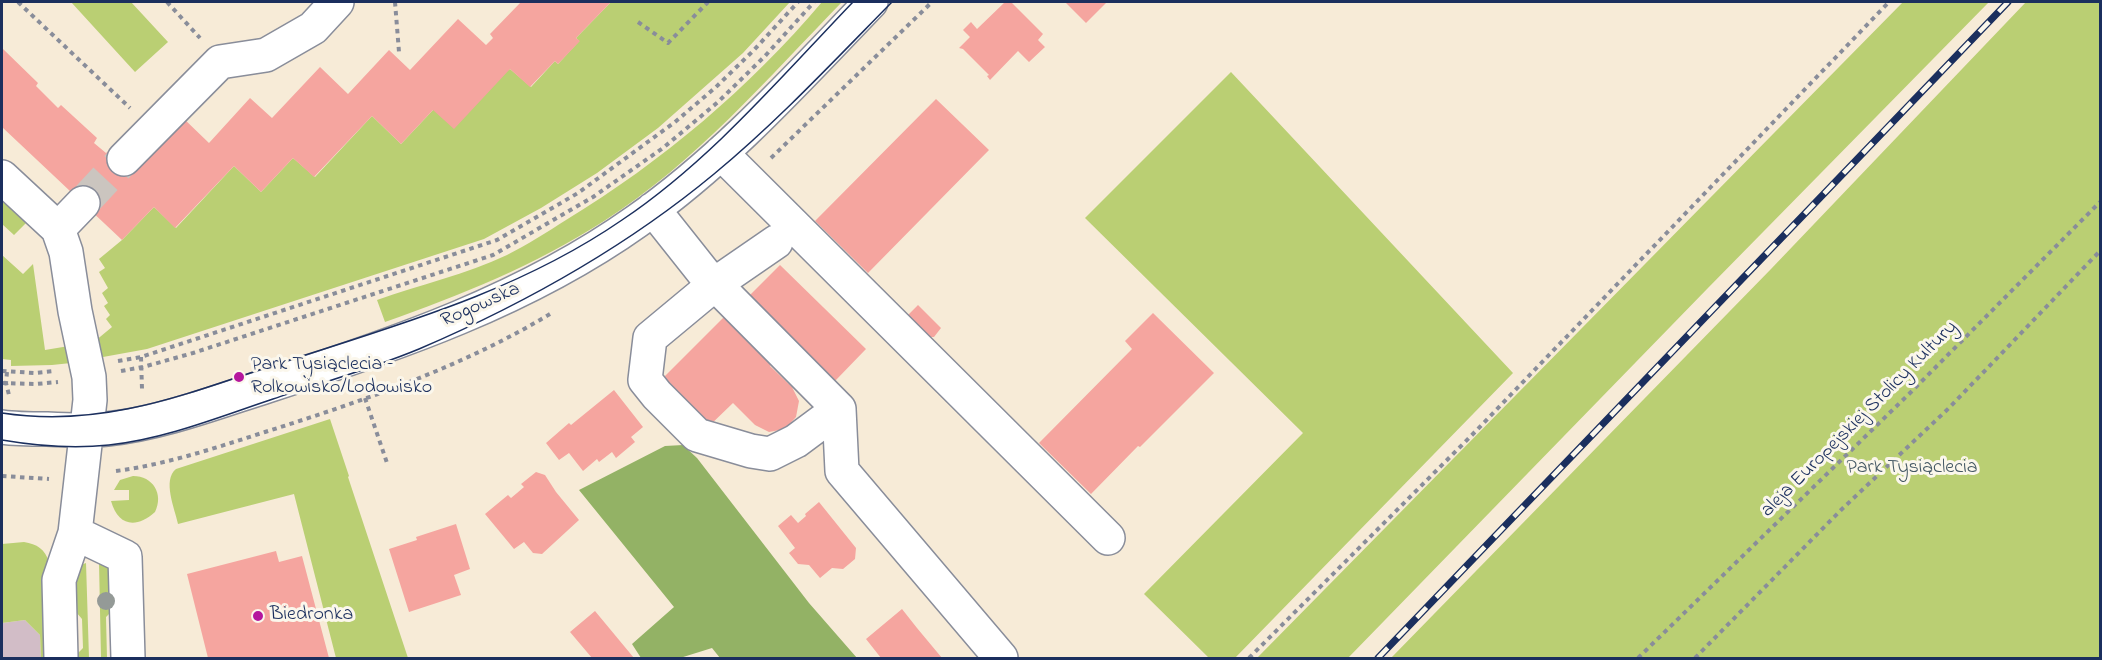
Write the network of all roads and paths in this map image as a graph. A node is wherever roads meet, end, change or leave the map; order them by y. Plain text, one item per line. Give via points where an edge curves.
1 (18, 2) edge
2 (167, 2) edge
3 (338, 2) edge
4 (395, 2) edge
5 (708, 2) edge
6 (798, 2) edge
7 (814, 2) edge
8 (871, 2) edge
9 (1888, 2) edge
10 (638, 22) dead end
11 (399, 52) dead end
12 (220, 62) junction
13 (152, 129) junction
14 (721, 153) junction
15 (124, 159) tunnel mouth
16 (2, 177) edge
17 (2100, 202) edge
18 (83, 203) tunnel mouth
19 (653, 209) junction
20 (58, 229) junction
21 (776, 242) dead end
22 (2100, 251) edge
23 (715, 284) junction
24 (143, 367) junction
25 (63, 370) dead end
26 (2, 371) edge
27 (7, 372) junction
28 (65, 381) dead end
29 (4, 383) edge
30 (143, 393) dead end
31 (365, 398) dead end
32 (839, 409) junction
33 (6, 415) edge
34 (87, 431) junction
35 (387, 463) dead end
36 (2, 476) edge
37 (58, 480) dead end
38 (75, 533) junction
39 (1108, 538) dead end
40 (61, 658) edge
41 (128, 658) edge
42 (1001, 658) edge
43 (1249, 658) edge
44 (1638, 658) edge
45 (1695, 658) edge

1 - 13 path
2 - 12 path
3 - 12 street via 313,28 266,55
4 - 11 path
5 - 10 path via 668,43
6 - 24 path via 716,87 657,136 578,192 497,240 141,357
7 - 24 path via 718,102 663,148 593,196 493,255
8 - 14 street, Rogowska
9 - 43 path via 1471,436
12 - 13 street
13 - 15 street
14 - 19 street, Rogowska
14 - 39 street
16 - 20 street
17 - 44 path, aleja Europejskiej Stolicy Kultury
18 - 20 street
19 - 23 street
19 - 34 street, Rogowska via 561,269 493,303 405,339 200,407 132,425
20 - 34 street via 66,252 89,377
21 - 23 street
22 - 45 path via 1949,408 1841,510
23 - 32 street
23 - 32 street via 650,338 645,380 673,411 697,435 770,454 796,441
24 - 30 path
25 - 27 path
26 - 27 path
27 - 29 path
28 - 29 path
29 - 33 path
31 - 35 path
32 - 42 street via 842,471
33 - 34 street, Rogowska
34 - 38 street
36 - 37 path
38 - 40 street via 59,580
38 - 41 street via 125,557

